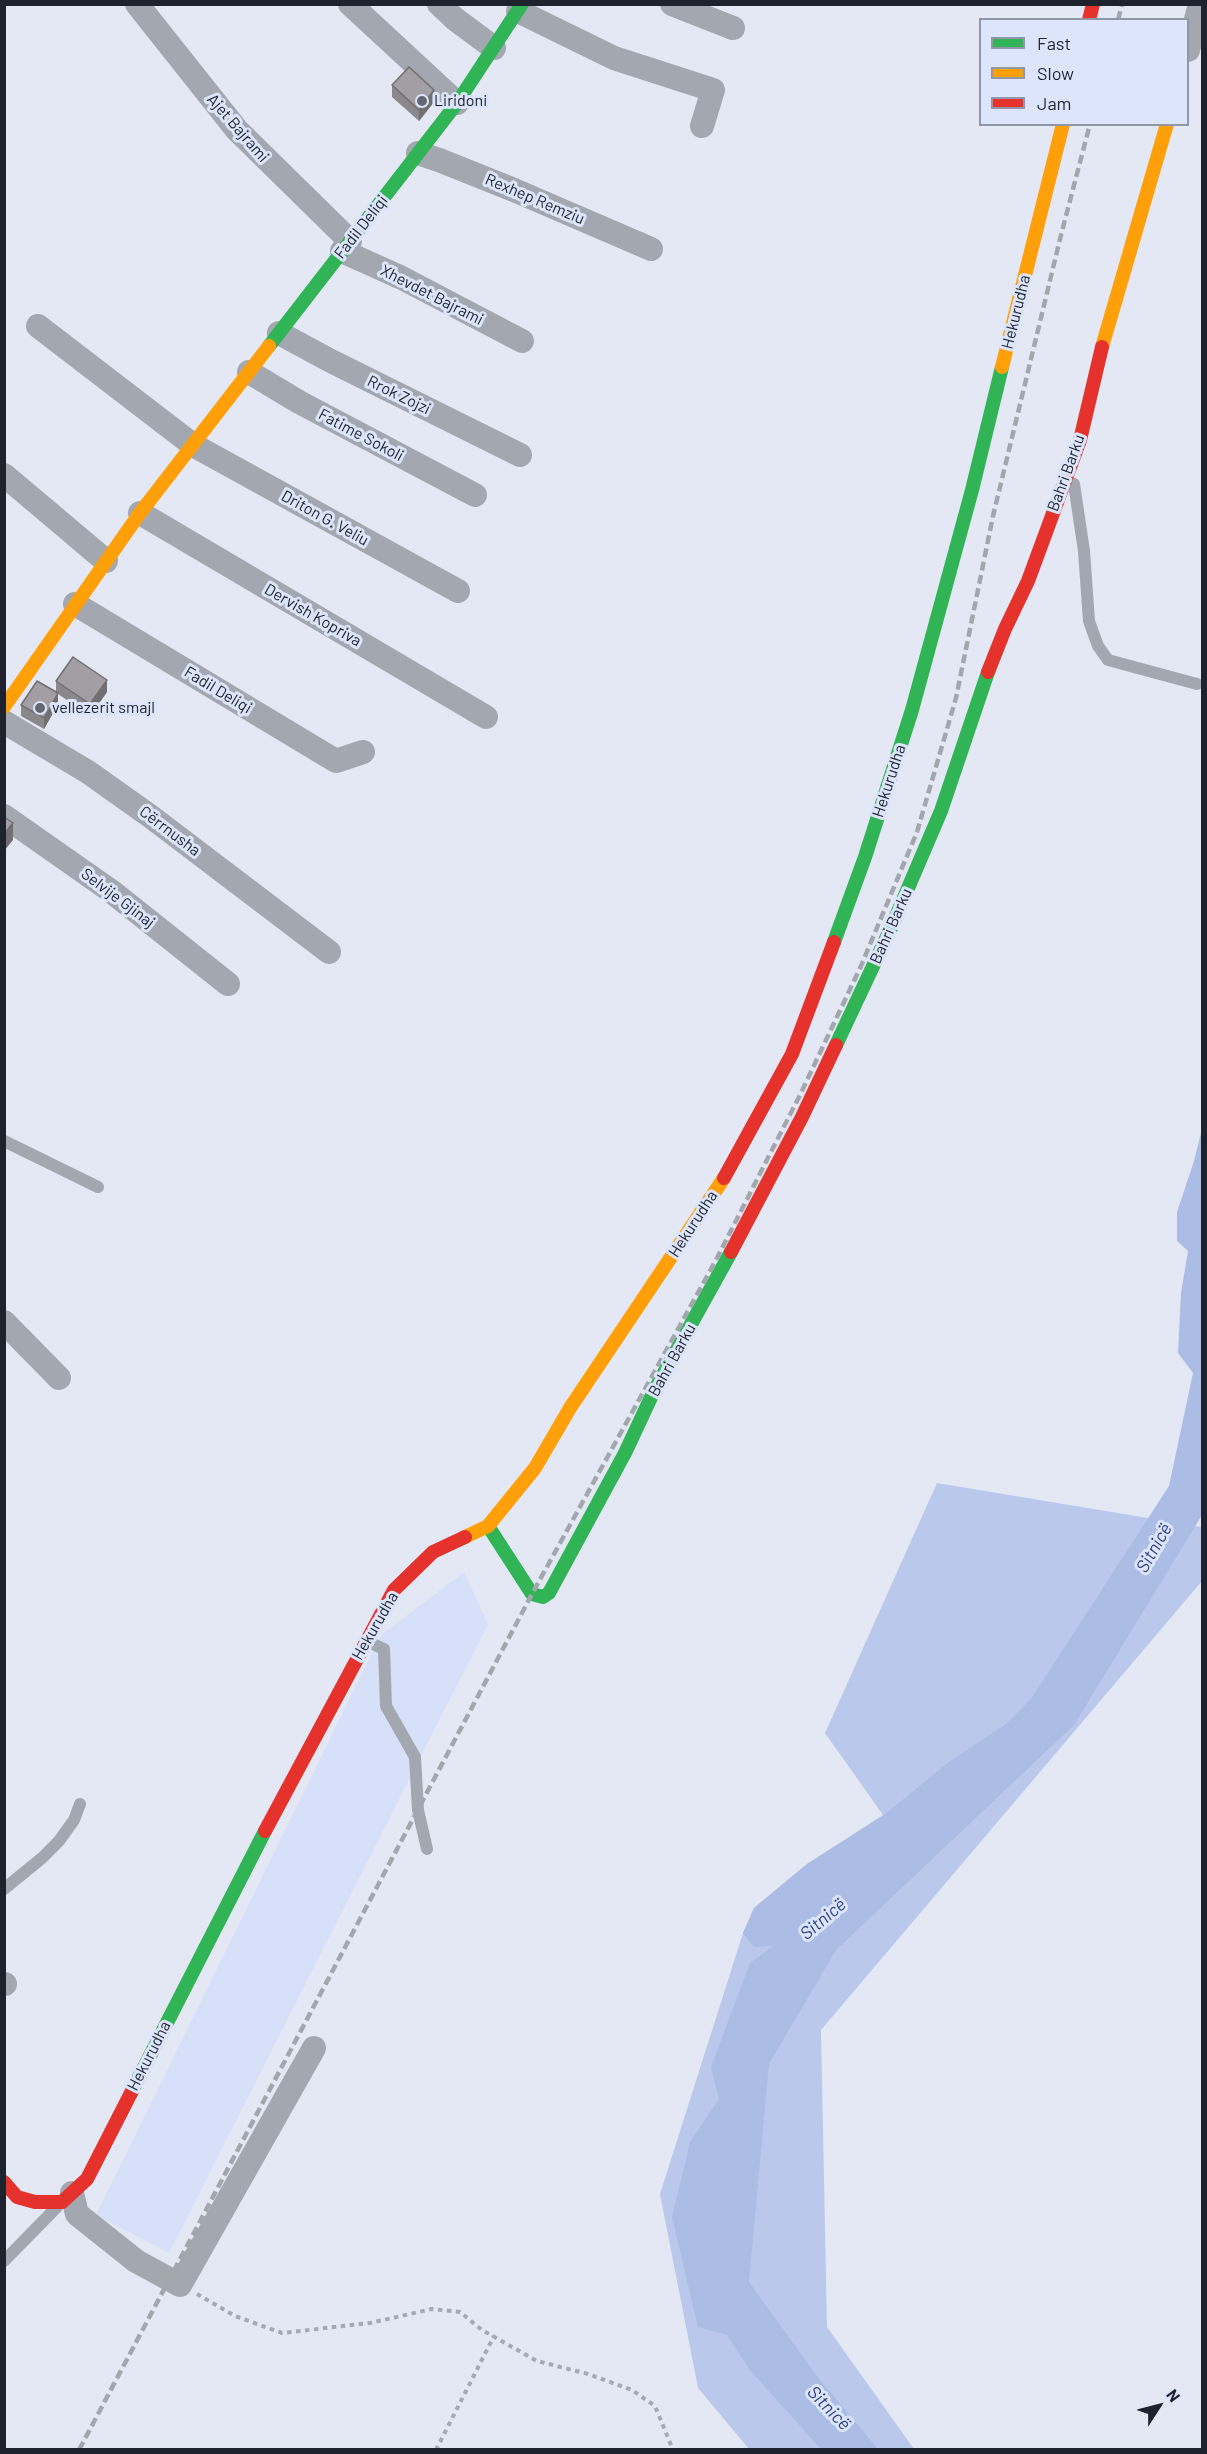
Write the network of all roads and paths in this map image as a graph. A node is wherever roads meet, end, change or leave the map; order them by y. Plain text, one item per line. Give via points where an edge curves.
1 (137, 4) edge
2 (350, 4) edge
3 (439, 4) edge
4 (672, 4) edge
5 (1200, 4) edge
6 (520, 8) edge
7 (733, 28) dead end
8 (1189, 46) edge
9 (494, 48) junction
10 (457, 103) junction
11 (702, 126) dead end
12 (1063, 126) edge
13 (1166, 126) edge
14 (418, 153) junction
15 (346, 246) junction
16 (651, 249) dead end
17 (38, 326) dead end
18 (279, 333) junction
19 (522, 341) dead end
20 (249, 372) junction
21 (193, 445) junction
22 (520, 455) dead end
23 (1071, 462) junction
24 (4, 475) edge
25 (475, 495) dead end
26 (140, 513) junction
27 (106, 561) junction
28 (458, 591) dead end
29 (75, 603) junction
30 (1197, 684) dead end
31 (4, 707) edge
32 (486, 717) dead end
33 (4, 722) edge
34 (363, 752) dead end
35 (4, 816) edge
36 (329, 952) dead end
37 (228, 984) dead end
38 (4, 1141) edge
39 (98, 1187) dead end
40 (4, 1322) edge
41 (59, 1378) dead end
42 (488, 1526) junction
43 (365, 1640) junction
44 (80, 1804) dead end
45 (427, 1849) dead end
46 (4, 1889) edge
47 (314, 2048) dead end
48 (4, 2182) edge
49 (67, 2197) junction
50 (4, 2261) edge
51 (180, 2285) junction
52 (494, 2336) junction
53 (436, 2450) edge
54 (673, 2450) edge

1 - 15 street, Ajet Bajrami via 237,130
2 - 10 street
3 - 9 street
4 - 7 street
5 - 8 street
6 - 9 street, Fadil Deliqi
6 - 11 street via 614,58 713,90
9 - 10 street, Fadil Deliqi
10 - 14 street, Fadil Deliqi
12 - 42 street, Hekurudha via 972,490 912,710 865,857 792,1054 725,1176 570,1408 535,1468
13 - 23 street, Bahri Barku
14 - 15 street, Fadil Deliqi
14 - 16 street, Rexhep Remziu
15 - 18 street, Fadil Deliqi
15 - 19 street, Xhevdet Bajrami
17 - 21 street
18 - 20 street, Fadil Deliqi
18 - 22 street, Rrok Zojzi
20 - 21 street, Fadil Deliqi
20 - 25 street, Fatime Sokoli
21 - 26 street, Fadil Deliqi
21 - 28 street, Driton G. Veliu
23 - 30 lane via 1089,621 1098,646 1108,660
23 - 42 street, Bahri Barku via 1028,581 981,690 940,811 891,928 797,1127 549,1593 543,1597 532,1594
24 - 27 street
26 - 27 street, Fadil Deliqi
26 - 32 street, Dervish Kopriva
27 - 29 street, Fadil Deliqi
29 - 31 street, Fadil Deliqi
29 - 34 street, Fadil Deliqi via 336,761
33 - 36 street, Cërrnusha via 115,790
35 - 37 street, Selvije Gjinaj via 111,891
38 - 39 lane
40 - 41 street
42 - 43 street, Hekurudha via 433,1552 394,1590
43 - 45 lane via 384,1649 386,1706 415,1757 418,1810
43 - 49 street, Hekurudha via 87,2179
44 - 46 lane via 59,1840
47 - 51 street
48 - 49 street via 17,2197 35,2202
49 - 50 lane
49 - 51 street via 77,2214 136,2261
51 - 52 path via 235,2316 282,2333 370,2323 432,2309 459,2312
52 - 53 path
52 - 54 path via 537,2361 588,2373 632,2390 655,2406

